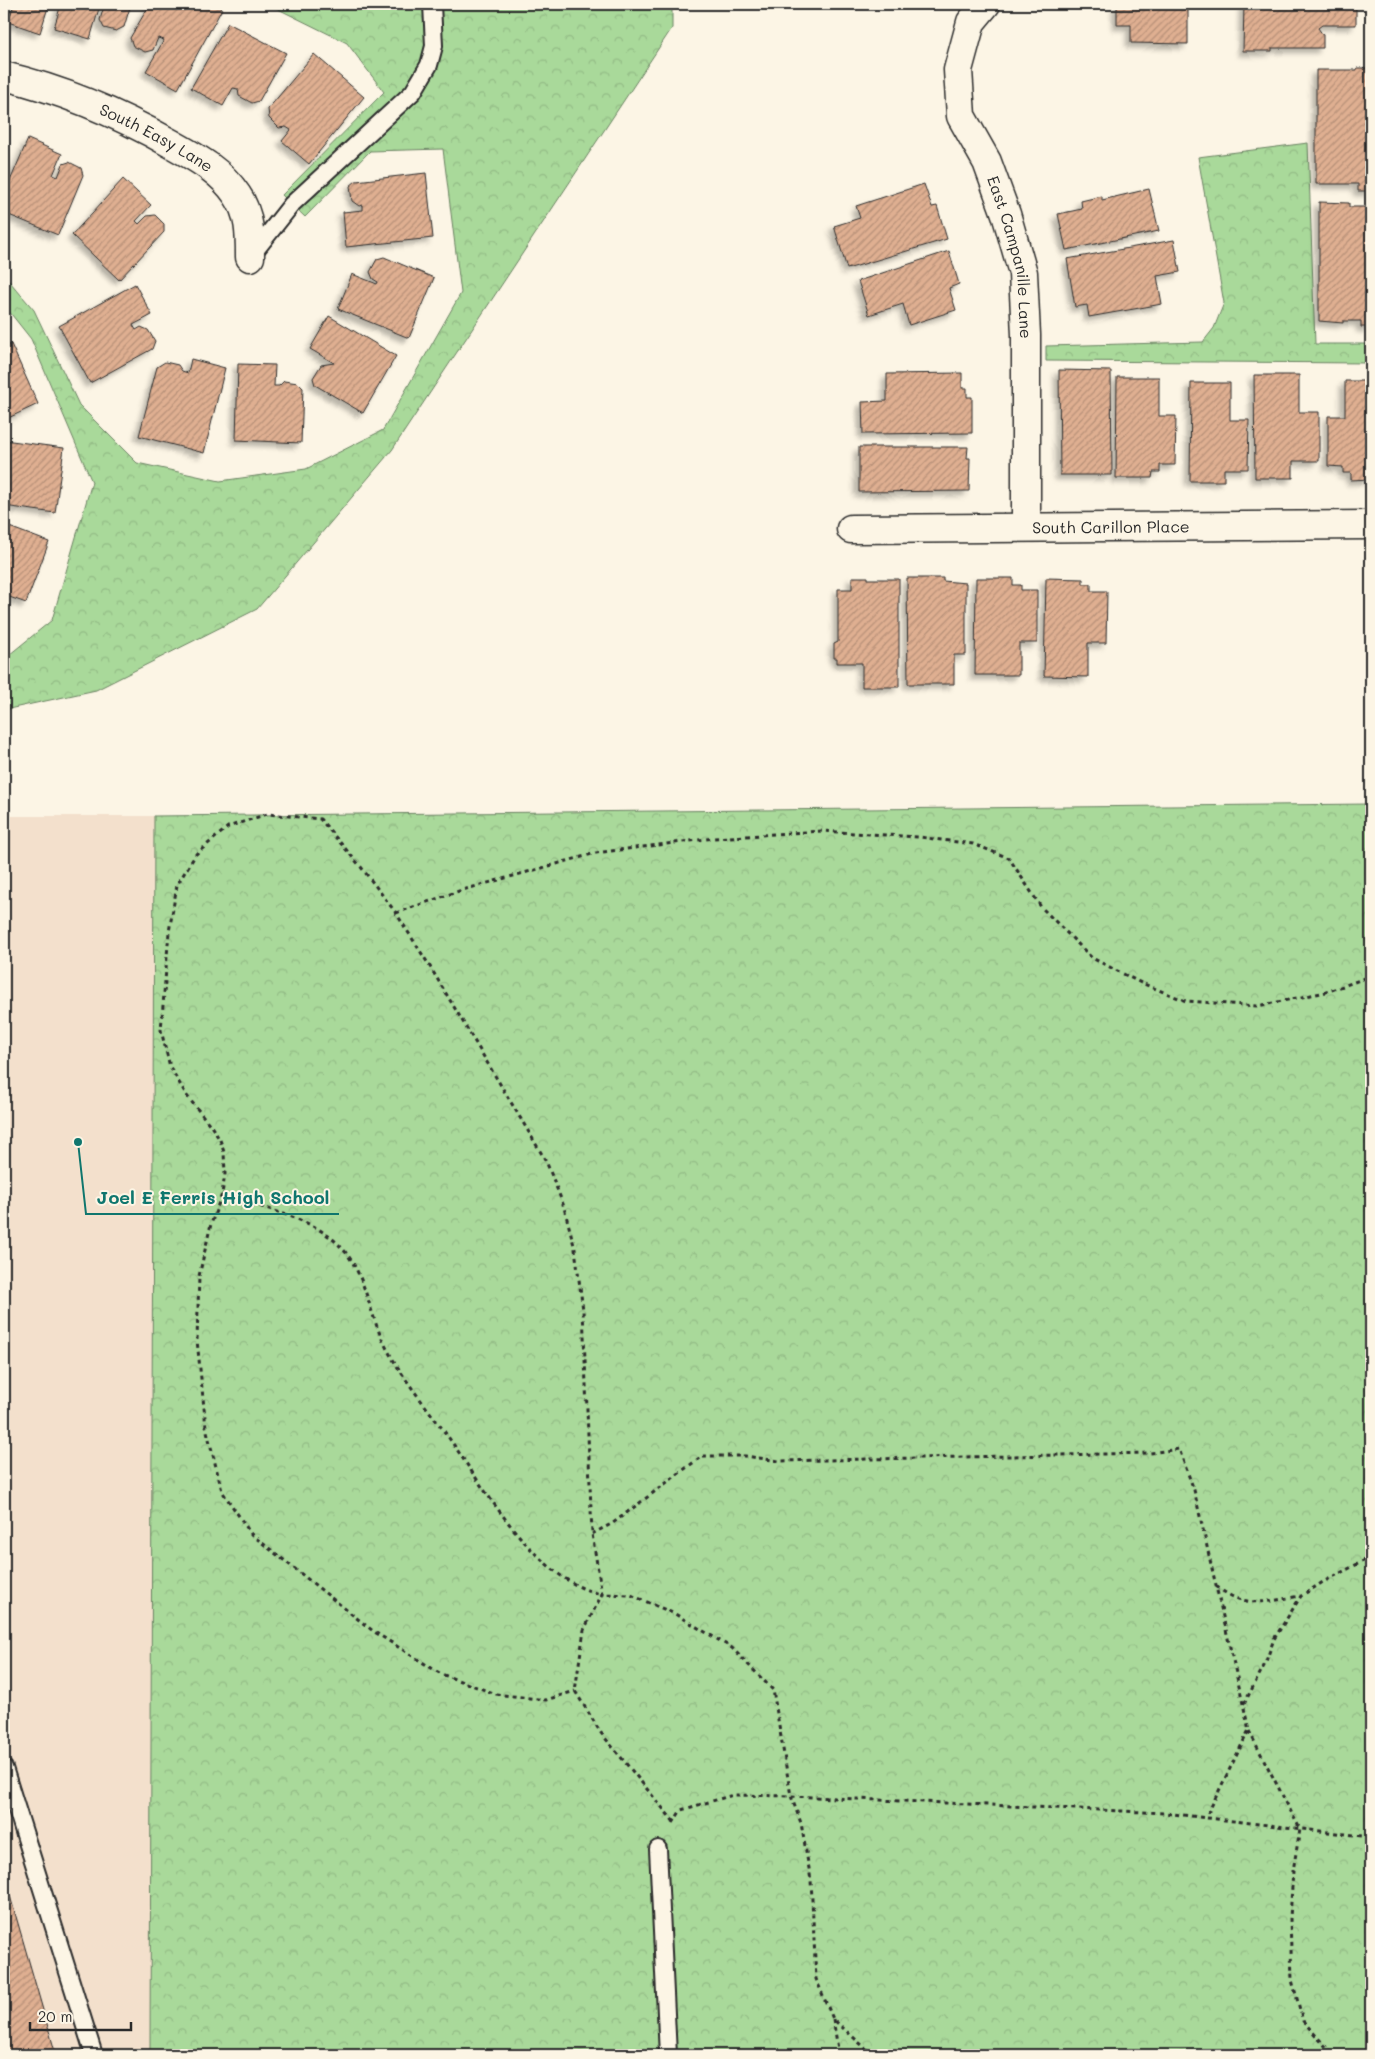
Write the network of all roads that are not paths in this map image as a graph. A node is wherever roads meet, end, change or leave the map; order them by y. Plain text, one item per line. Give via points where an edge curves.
1 (432, 4) edge
2 (986, 4) edge
3 (4, 76) edge
4 (250, 257) joint
5 (1371, 525) edge
6 (1026, 527) junction
7 (851, 529) dead end
8 (4, 1768) edge
9 (658, 1849) road end
10 (94, 2055) edge
11 (668, 2055) edge

1 - 4 lane via 434,46 429,65 413,92 292,204
2 - 6 street, East Campanille Lane via 971,22 958,70 961,116 987,162 1023,272
3 - 4 street, South Easy Lane via 69,94 141,126 210,166 237,195 249,222
5 - 6 street, South Carillon Place
6 - 7 street, South Carillon Place
8 - 10 lane
9 - 11 lane

